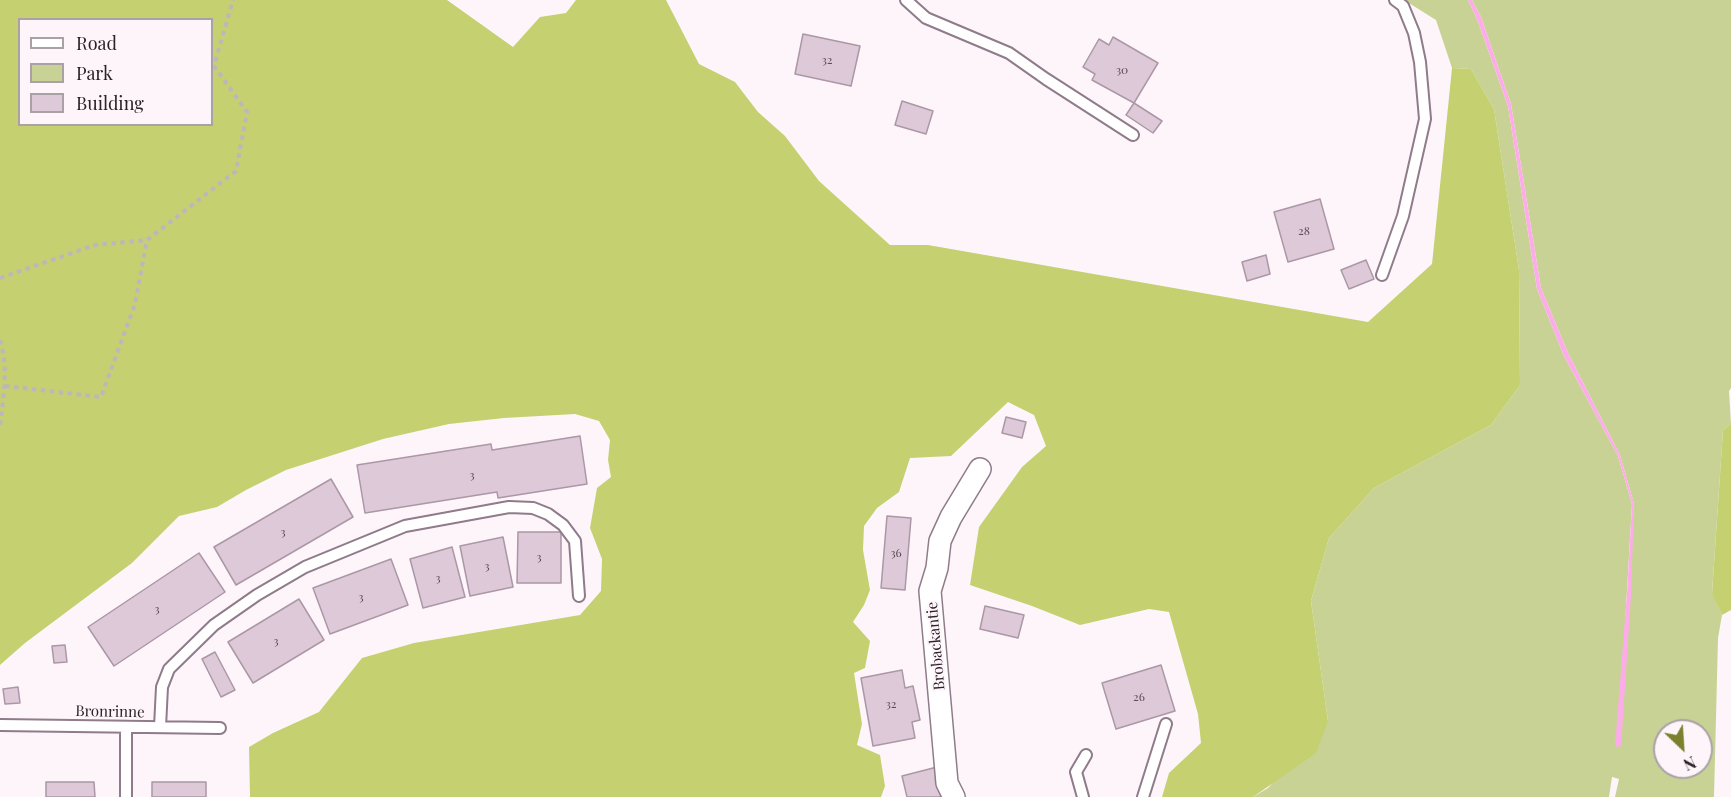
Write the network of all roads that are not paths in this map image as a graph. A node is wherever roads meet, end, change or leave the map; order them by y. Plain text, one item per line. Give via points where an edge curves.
1 (906, 0) edge
2 (1395, 0) edge
3 (1133, 135) dead end
4 (1382, 275) dead end
5 (980, 469) dead end
6 (579, 596) dead end
7 (1166, 724) dead end
8 (0, 725) edge
9 (126, 727) junction
10 (160, 727) junction
11 (220, 728) dead end
12 (1086, 755) dead end
13 (126, 797) edge
14 (954, 797) edge
15 (1083, 797) edge
16 (1143, 797) edge

1 - 3 lane via 926,18 1009,53
2 - 4 lane via 1403,6 1414,33 1425,120 1402,216
5 - 14 street, Brobackantie via 940,541 938,568 930,591 947,783
6 - 10 lane via 575,541 563,525 540,511 509,507 405,526 305,567 214,625 169,669 162,687
7 - 16 lane
8 - 9 lane, Bronrinne
9 - 10 lane, Bronrinne
9 - 13 lane
10 - 11 lane, Bronrinne
12 - 15 lane via 1076,772

